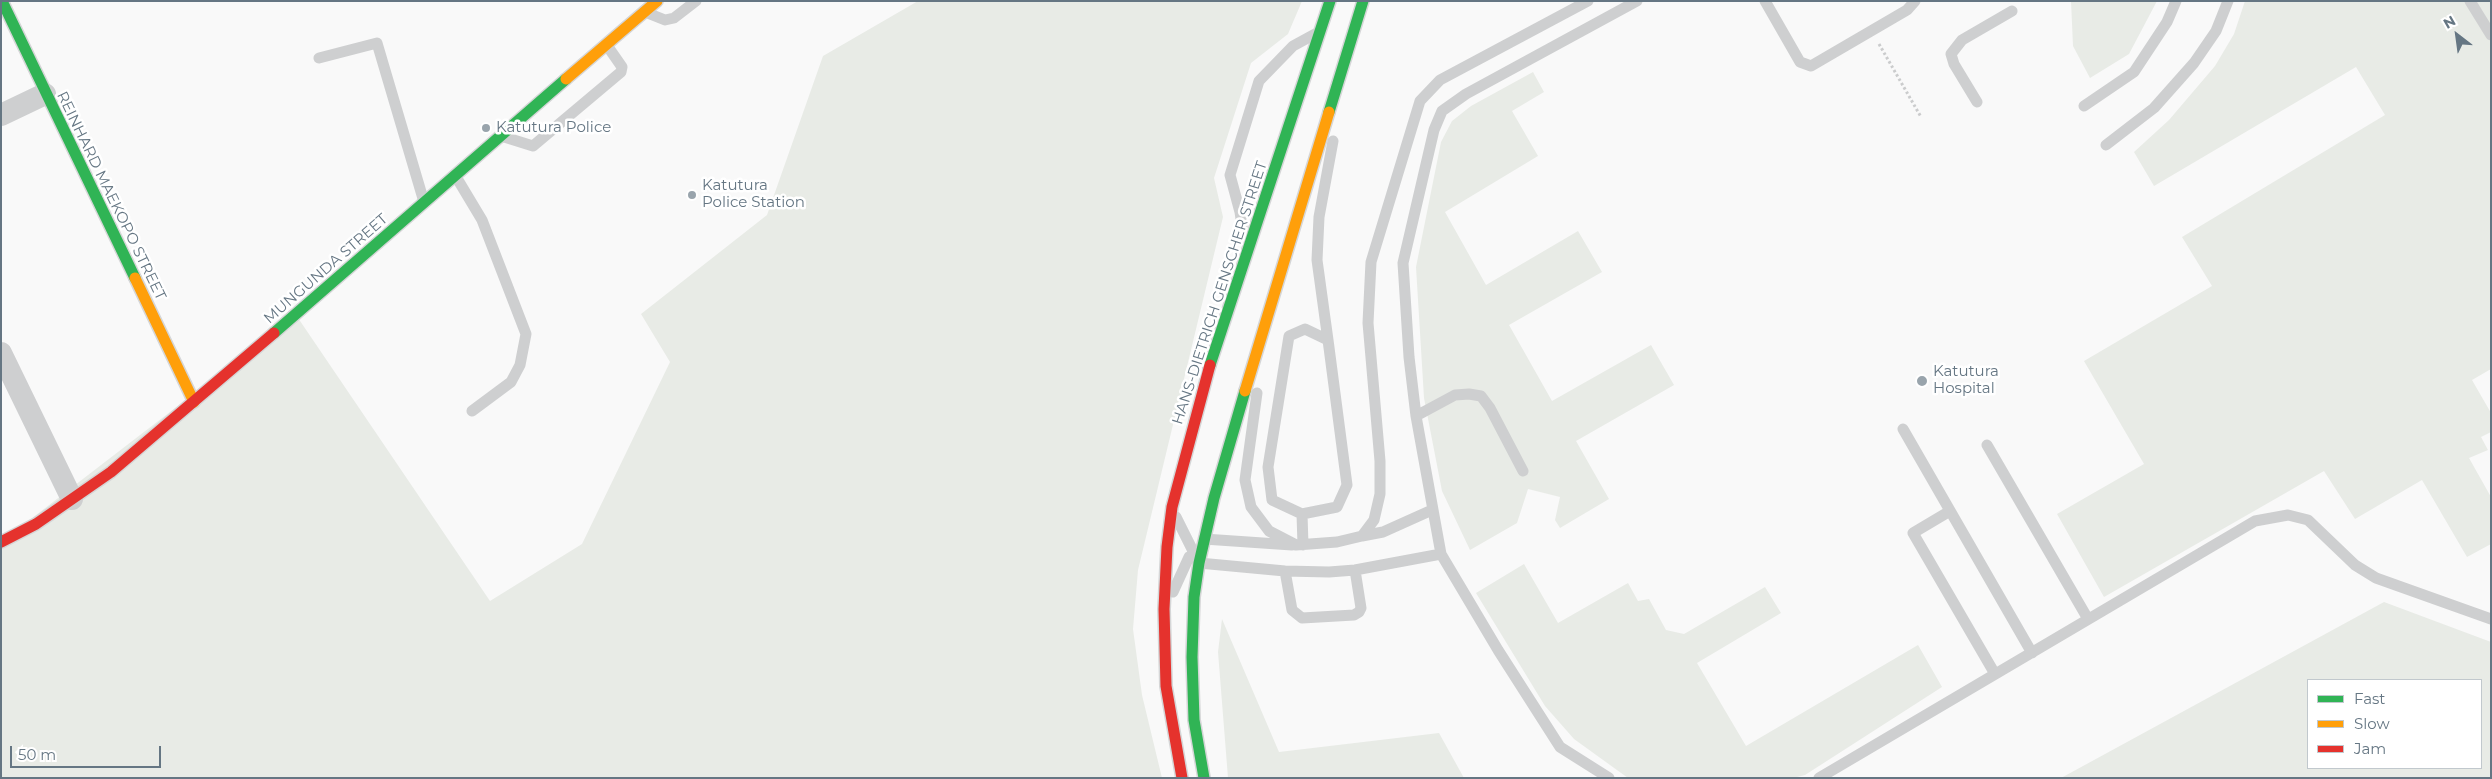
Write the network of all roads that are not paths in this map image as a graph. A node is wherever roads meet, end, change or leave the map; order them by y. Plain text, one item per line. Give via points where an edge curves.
1 (2, 1) edge
2 (657, 1) edge
3 (696, 1) edge
4 (1330, 1) edge
5 (1364, 1) edge
6 (1588, 1) edge
7 (1638, 1) edge
8 (1765, 1) edge
9 (1915, 1) edge
10 (2176, 1) edge
11 (2228, 1) edge
12 (2470, 1) edge
13 (2012, 11) dead end
14 (645, 12) junction
15 (1322, 31) junction
16 (1353, 34) junction
17 (2491, 35) edge
18 (606, 44) junction
19 (319, 58) dead end
20 (45, 94) junction
21 (1977, 102) dead end
22 (2084, 106) dead end
23 (1, 115) edge
24 (500, 136) junction
25 (2106, 145) dead end
26 (455, 175) junction
27 (424, 202) junction
28 (1243, 267) junction
29 (1267, 317) junction
30 (1328, 340) junction
31 (1, 353) edge
32 (194, 402) junction
33 (472, 411) dead end
34 (1416, 416) junction
35 (1903, 429) dead end
36 (1987, 445) dead end
37 (1522, 471) dead end
38 (72, 500) junction
39 (1172, 507) junction
40 (1432, 510) junction
41 (1950, 511) junction
42 (1302, 514) junction
43 (1362, 536) junction
44 (1206, 537) junction
45 (1, 542) edge
46 (1300, 545) junction
47 (1192, 550) junction
48 (1441, 554) junction
49 (1199, 563) junction
50 (1355, 570) junction
51 (1285, 571) junction
52 (1164, 609) junction
53 (2491, 619) edge
54 (2088, 620) junction
55 (2032, 653) junction
56 (1995, 674) junction
57 (1182, 778) edge
58 (1204, 778) edge
59 (1609, 778) edge
60 (1819, 778) edge

1 - 20 street, REINHARD MAEKOPO STREET
2 - 14 street, MUNGUNDA STREET
3 - 14 lane via 674,18 665,20
4 - 15 street, HANS-DIETRICH GENSCHER STREET
5 - 16 street
6 - 43 lane via 1440,80 1420,101 1371,262 1368,323 1380,494 1374,520
7 - 34 lane via 1466,94 1442,111 1434,130 1403,263
8 - 9 lane via 1800,62 1811,66 1907,10
10 - 22 lane via 2167,22 2134,72
11 - 25 lane via 2216,31 2194,64 2154,108
12 - 17 lane
13 - 21 lane via 1962,40 1951,54
14 - 18 street, MUNGUNDA STREET
15 - 28 street, HANS-DIETRICH GENSCHER STREET
15 - 28 lane via 1293,46 1259,82 1230,175 1244,237
16 - 29 street
16 - 30 lane via 1319,217 1318,260
18 - 24 street, MUNGUNDA STREET
18 - 24 lane via 622,67 621,72 533,146
19 - 27 lane via 378,43
20 - 23 street
20 - 32 street, REINHARD MAEKOPO STREET
24 - 26 street, MUNGUNDA STREET
26 - 27 street, MUNGUNDA STREET
26 - 33 lane via 482,220 526,334 520,365 511,382
27 - 32 street, MUNGUNDA STREET
28 - 39 street, HANS-DIETRICH GENSCHER STREET via 1205,382
29 - 44 street via 1214,498
29 - 46 lane via 1245,480 1252,507 1269,531
30 - 42 lane via 1346,485 1337,507
30 - 42 lane via 1305,329 1289,336 1268,468 1272,500
31 - 38 street
32 - 38 street, MUNGUNDA STREET via 111,472
34 - 37 lane via 1455,395 1481,396
34 - 40 lane
35 - 41 lane
36 - 54 lane
38 - 45 street, MUNGUNDA STREET
39 - 47 lane
39 - 52 street, HANS-DIETRICH GENSCHER STREET
40 - 43 lane via 1383,532
40 - 48 lane
41 - 55 lane
41 - 56 lane via 1913,533
42 - 46 lane
43 - 46 lane
44 - 46 lane
44 - 47 lane
44 - 49 street
47 - 49 lane
47 - 52 lane
48 - 50 lane
48 - 59 lane via 1560,747
49 - 51 lane
49 - 58 street via 1192,657 1194,720
50 - 51 lane
50 - 51 lane via 1359,612 1302,618 1292,610
52 - 57 street, HANS-DIETRICH GENSCHER STREET via 1166,686
53 - 54 lane via 2376,578 2354,565 2308,520 2288,515 2255,521
54 - 55 lane
55 - 56 lane
56 - 60 lane

